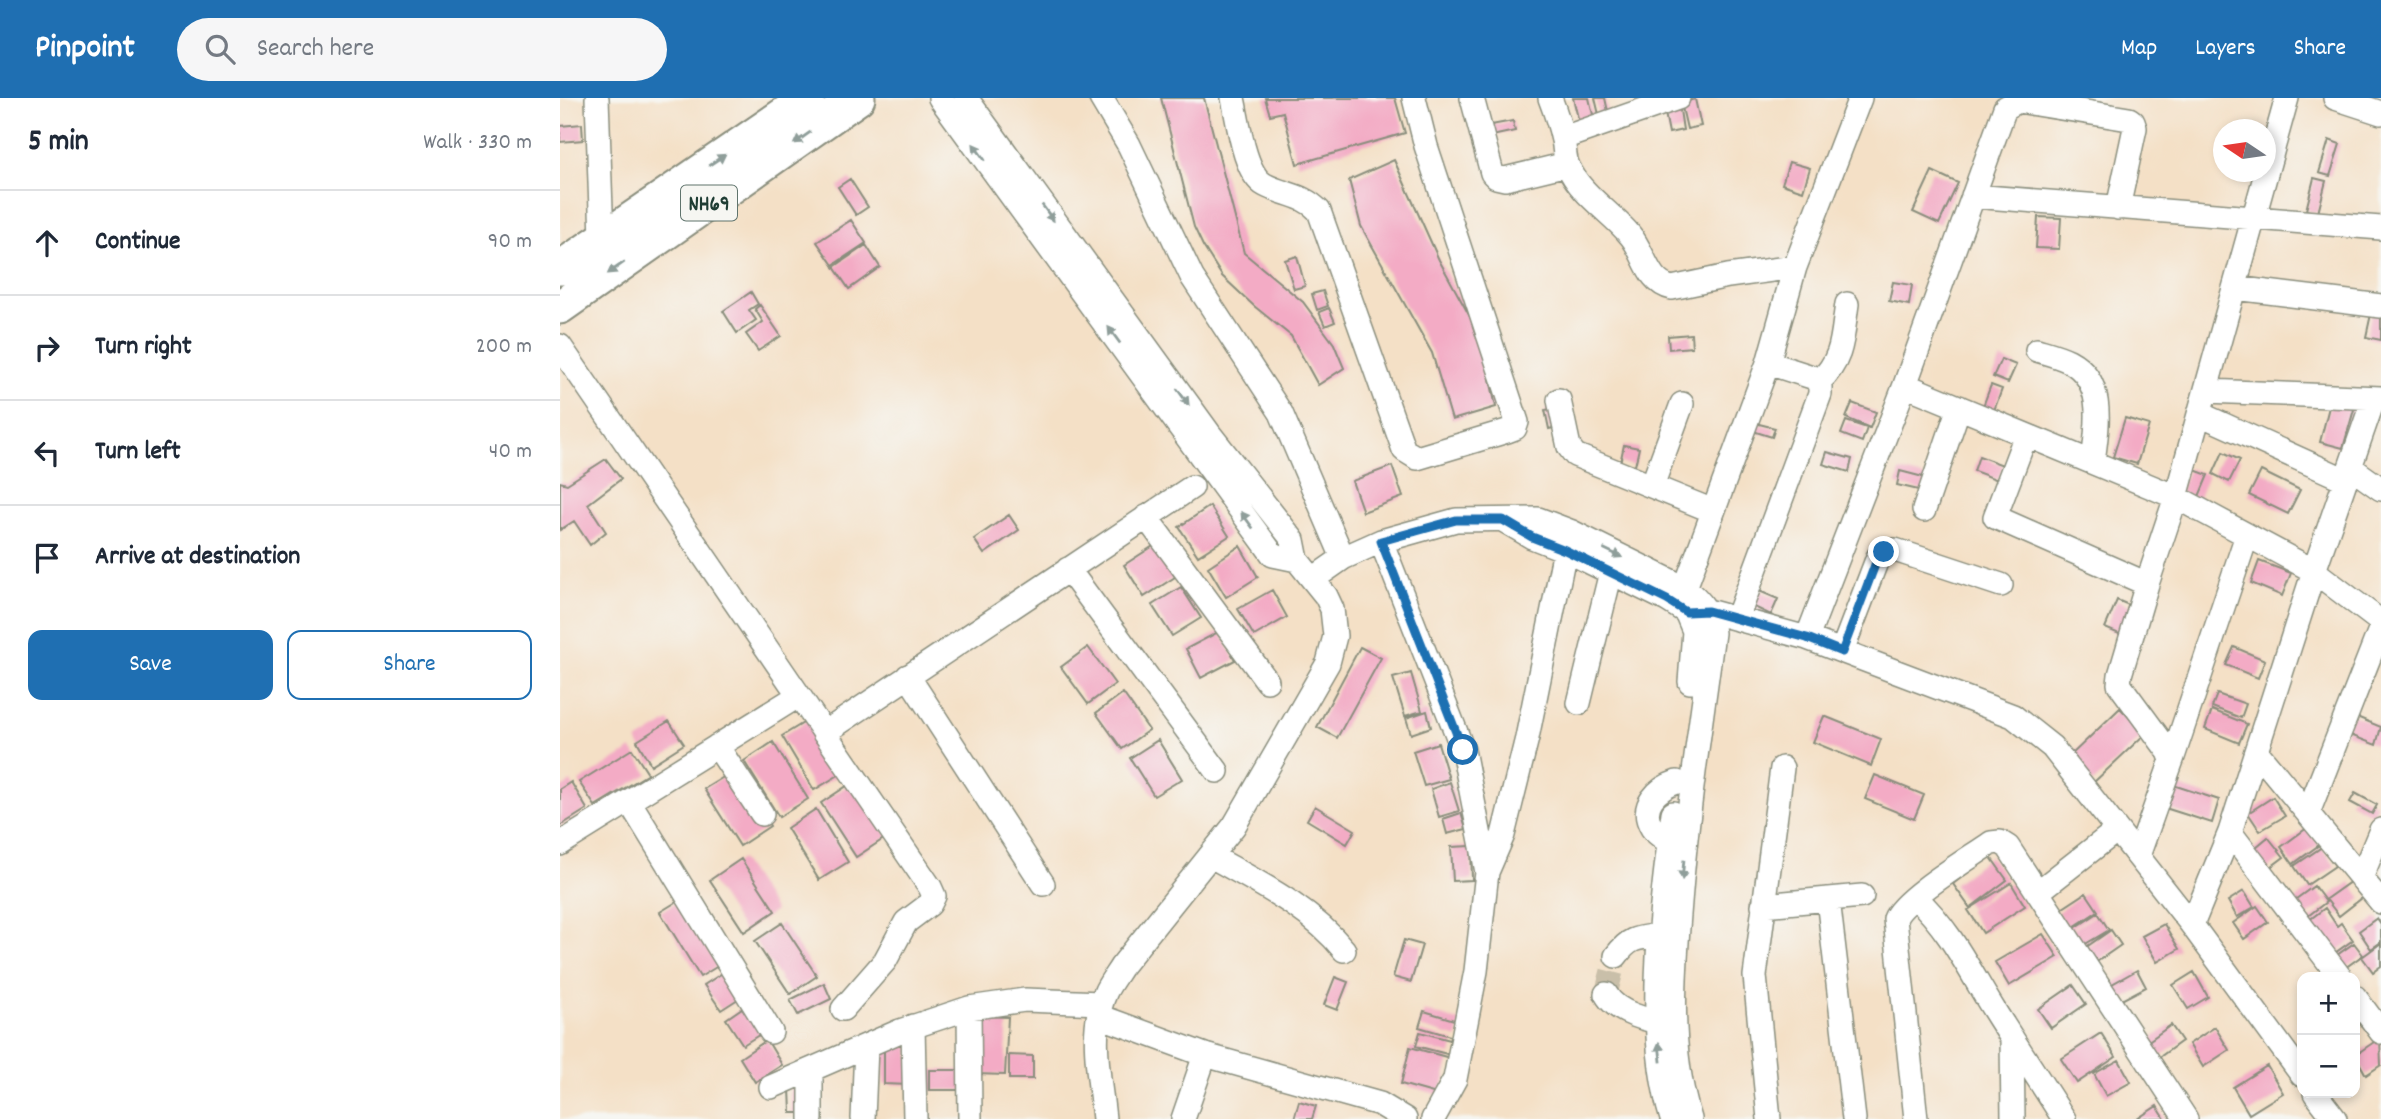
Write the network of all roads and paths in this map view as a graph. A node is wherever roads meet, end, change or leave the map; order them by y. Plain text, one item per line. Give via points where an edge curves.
1 (597, 98) edge
2 (808, 98) edge
3 (858, 98) edge
4 (940, 98) edge
5 (966, 98) edge
6 (1101, 98) edge
7 (1233, 98) edge
8 (1414, 98) edge
9 (1472, 98) edge
10 (1678, 98) edge
11 (1860, 98) edge
12 (2287, 98) edge
13 (2335, 98) edge
14 (1553, 99) edge
15 (2381, 113) edge
16 (1563, 138) junction
17 (1567, 164) junction
18 (1973, 196) junction
19 (2118, 208) junction
20 (2254, 217) junction
21 (2381, 228) edge
22 (602, 239) junction
23 (1795, 267) junction
24 (560, 268) edge
25 (2235, 288) junction
26 (1847, 304) dead end
27 (2381, 306) edge
28 (560, 307) edge
29 (560, 346) edge
30 (2037, 350) dead end
31 (1768, 363) junction
32 (1819, 382) junction
33 (1905, 385) junction
34 (2206, 391) junction
35 (2378, 398) edge
36 (1559, 400) dead end
37 (1682, 404) dead end
38 (1959, 407) junction
39 (2200, 414) junction
40 (2026, 435) junction
41 (2093, 463) junction
42 (2348, 474) junction
43 (1192, 486) dead end
44 (1652, 486) junction
45 (2381, 489) edge
46 (2176, 497) junction
47 (1924, 510) dead end
48 (1713, 511) junction
49 (1146, 517) junction
50 (2247, 535) junction
51 (1381, 541) junction
52 (1568, 541) junction
53 (1343, 558) junction
54 (1297, 561) junction
55 (1068, 569) junction
56 (2314, 571) junction
57 (1611, 572) junction
58 (1313, 579) junction
59 (2147, 584) junction
60 (2001, 585) dead end
61 (1685, 588) junction
62 (1697, 612) junction
63 (1738, 619) junction
64 (2381, 622) edge
65 (2381, 628) edge
66 (1807, 638) junction
67 (1842, 652) junction
68 (908, 676) junction
69 (1267, 681) dead end
70 (798, 696) junction
71 (1579, 703) dead end
72 (824, 733) junction
73 (716, 746) junction
74 (2257, 752) junction
75 (2172, 760) junction
76 (1782, 768) dead end
77 (1217, 771) dead end
78 (629, 801) junction
79 (2308, 813) junction
80 (762, 814) dead end
81 (2117, 830) junction
82 (2381, 830) edge
83 (2230, 832) junction
84 (560, 844) edge
85 (1211, 856) junction
86 (2138, 856) junction
87 (1487, 872) junction
88 (2361, 878) junction
89 (1043, 884) dead end
90 (2038, 892) junction
91 (1862, 896) dead end
92 (1914, 897) junction
93 (1828, 899) junction
94 (2381, 902) edge
95 (1763, 905) junction
96 (2192, 925) junction
97 (1660, 934) junction
98 (1344, 950) dead end
99 (1616, 956) tunnel mouth
100 (2336, 972) edge
101 (1606, 994) dead end
102 (2360, 1004) edge
103 (969, 1008) junction
104 (843, 1009) dead end
105 (1100, 1010) junction
106 (1666, 1023) junction
107 (913, 1026) junction
108 (771, 1032) dead end
109 (2381, 1032) edge
110 (2011, 1037) junction
111 (866, 1046) junction
112 (1205, 1055) junction
113 (2297, 1068) edge
114 (811, 1070) junction
115 (771, 1087) dead end
116 (2319, 1098) edge
117 (811, 1119) edge
118 (863, 1119) edge
119 (915, 1119) edge
120 (970, 1119) edge
121 (1104, 1119) edge
122 (1183, 1119) edge
123 (1405, 1119) edge
124 (1433, 1119) edge
125 (1672, 1119) edge
126 (1690, 1119) edge
127 (1769, 1119) edge
128 (1854, 1119) edge
129 (1916, 1119) edge
130 (2013, 1119) edge
131 (2064, 1119) edge
132 (2186, 1119) edge
133 (2335, 1119) edge

1 - 22 street
22 -> 2 highway, NH69
3 -> 28 highway, NH69
54 -> 4 street via 1273,555
5 -> 54 street via 1209,433 1293,540
6 - 53 street via 1129,145 1192,277 1281,413
7 - 8 street via 1255,177 1310,202 1319,211 1404,450 1417,458 1507,431 1517,422
9 - 17 street via 1496,177 1505,179
10 - 16 street
11 - 23 street
12 - 20 street
13 - 15 street
14 - 16 street
16 - 17 street
17 - 23 street via 1631,235 1662,286
18 - 19 street
18 - 19 street via 2005,108 2018,101 2133,122
18 - 33 street
19 - 20 street
20 - 21 street
20 - 25 street
22 - 24 highway, NH69
23 - 31 street
25 - 27 street
25 - 34 street
26 - 32 street via 1839,355 1833,369
29 - 70 street
30 - 41 street via 2070,361 2086,376 2096,396 2099,414
31 - 32 street
31 - 48 street
32 - 63 street via 1820,394
33 - 38 street
33 - 66 street
34 - 35 street
34 - 39 street
35 - 42 street
36 - 44 street via 1569,447 1575,455
37 - 44 street
38 - 40 street
38 - 47 street
39 - 42 street
39 - 46 street
40 - 41 street
40 - 59 street via 1995,517
41 - 46 street
42 - 45 street
42 - 56 street
43 - 49 street
44 - 48 street
46 - 50 street
46 - 59 street
48 - 61 street
49 - 55 street
49 - 69 street
50 - 56 street
50 - 75 street
51 - 52 street via 1456,520 1538,519
51 - 53 street
51 - 87 street via 1463,750
52 - 57 street
52 -> 61 street
52 - 87 street via 1527,738 1503,835
53 - 58 street
54 - 58 street
55 - 68 street
55 - 77 street
56 - 64 street
56 - 74 street
57 - 62 street
57 - 71 street
58 - 85 street via 1332,609 1335,636 1328,663 1234,827
59 - 75 street via 2119,684
60 - 67 street via 1895,550 1884,552 1878,557
61 - 62 street via 1698,598
62 - 63 street
62 - 97 street
62 -> 106 street via 1713,633
63 - 66 street
65 - 79 street
66 - 67 street
67 - 81 street via 2013,716 2052,747
68 - 72 street
68 - 89 street
70 - 72 street
70 - 73 street
72 - 104 street via 934,896 906,922 886,961
73 - 78 street
73 - 80 street
74 - 79 street
74 - 83 street
75 - 86 street
76 - 95 street
78 - 84 street
78 - 108 street
79 - 88 street
81 - 86 street
81 - 90 street
82 - 88 street
83 - 96 street
83 - 100 street
85 - 98 street via 1299,908
85 - 105 street via 1121,967
86 - 96 street
87 - 124 street via 1476,971 1455,1079
88 - 94 street
90 - 92 street via 2000,842 1991,843
90 - 132 street
91 - 93 street
92 - 110 street via 1952,938
92 - 129 street via 1897,912 1894,923
93 - 95 street
93 - 128 street
95 - 127 street via 1755,986
96 - 113 street
97 - 99 street via 1633,938
97 - 106 street
101 - 106 street via 1617,1007
102 - 109 street
103 - 105 street via 1025,1000
103 - 107 street
103 - 120 street
105 - 112 street
105 - 121 street via 1096,1037
125 -> 106 street via 1658,1049
106 - 126 street
107 - 111 street
107 - 119 street
110 - 130 street
110 - 131 street
111 - 114 street
111 - 118 street
112 - 122 street
112 - 123 street via 1380,1104
114 - 115 street
114 - 117 street
116 - 133 street

